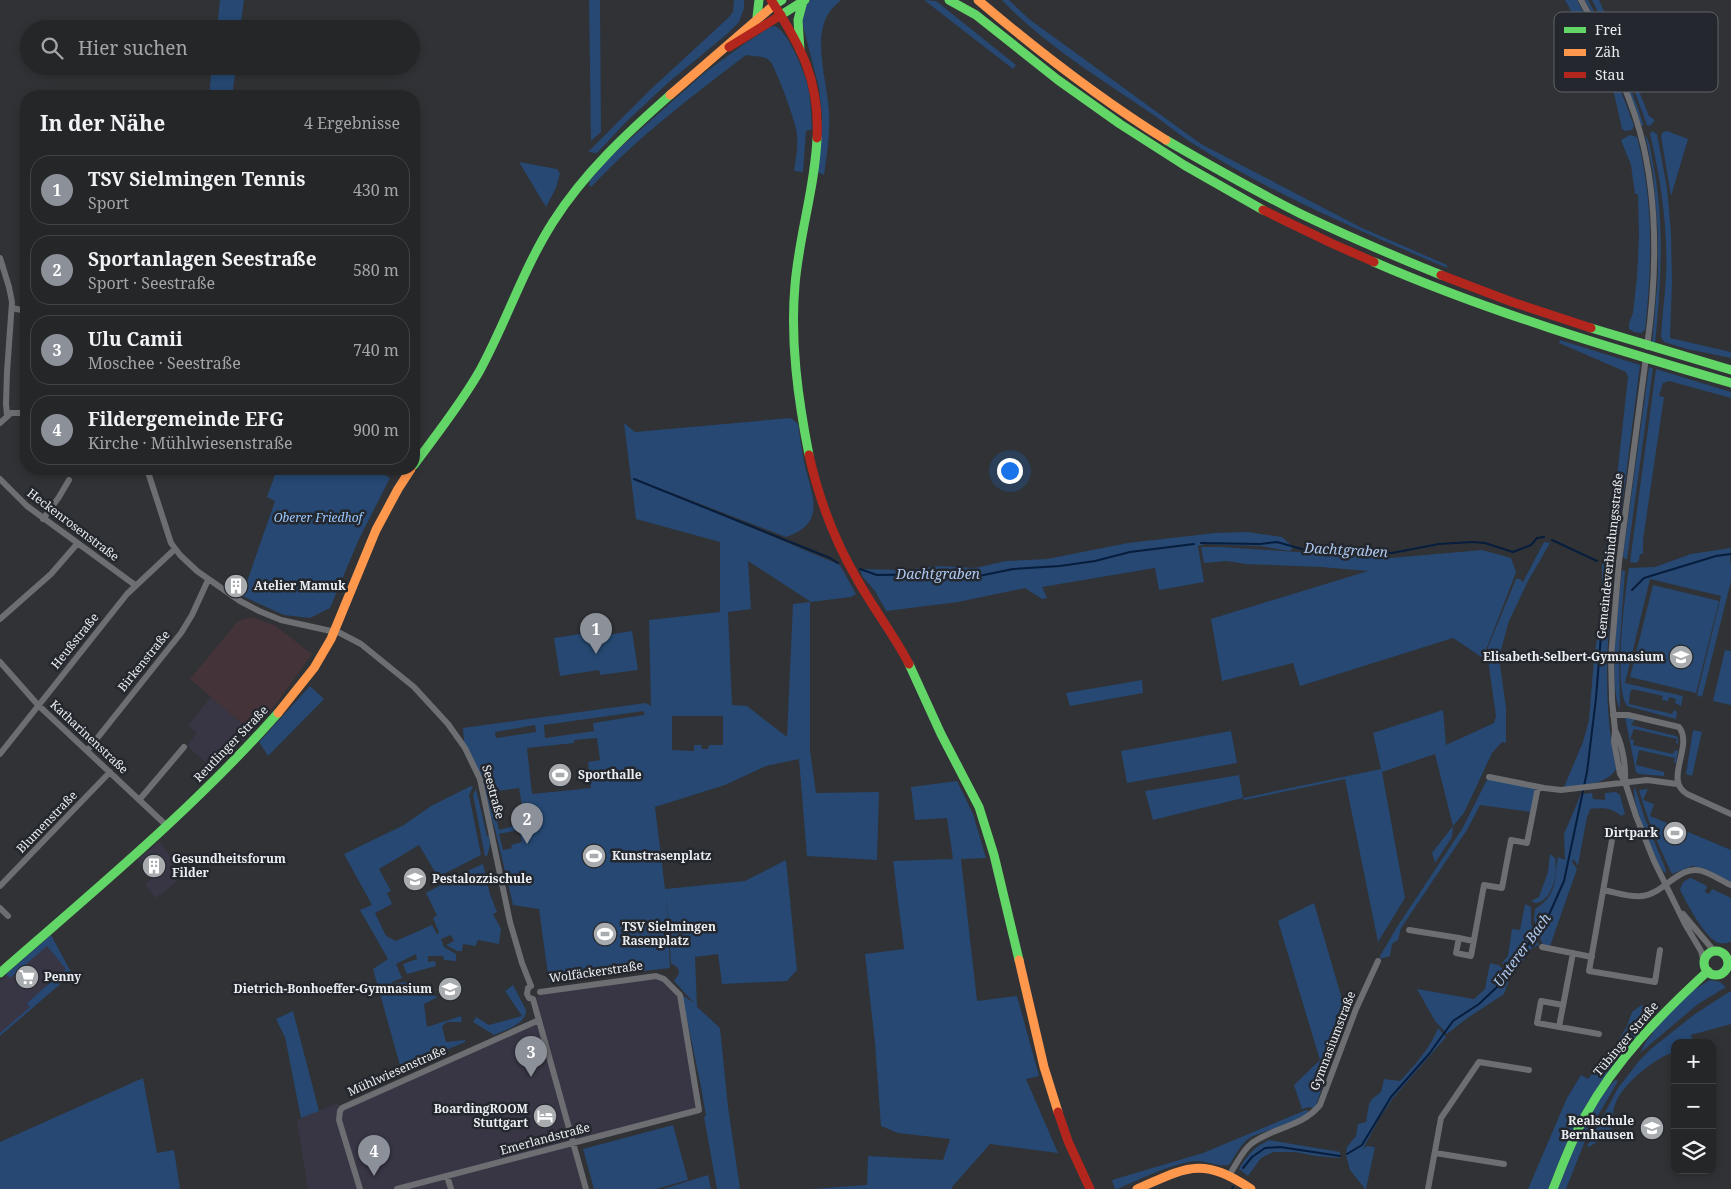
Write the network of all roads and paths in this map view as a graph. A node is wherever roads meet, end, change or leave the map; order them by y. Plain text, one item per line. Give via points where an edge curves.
1 (759, 0) edge
2 (804, 0) edge
3 (949, 0) edge
4 (960, 0) edge
5 (978, 0) edge
6 (990, 0) edge
7 (1581, 0) edge
8 (776, 2) edge
9 (1587, 12) edge
10 (995, 14) junction
11 (781, 15) junction
12 (977, 15) junction
13 (757, 17) junction
14 (722, 50) junction
15 (800, 50) junction
16 (1626, 92) edge
17 (0, 258) edge
18 (12, 308) junction
19 (20, 310) edge
20 (1731, 370) edge
21 (1731, 383) edge
22 (20, 412) edge
23 (7, 415) junction
24 (0, 424) edge
25 (420, 457) edge
26 (149, 475) edge
27 (406, 475) edge
28 (0, 479) edge
29 (69, 480) dead end
30 (43, 518) junction
31 (77, 544) junction
32 (175, 549) junction
33 (208, 580) junction
34 (135, 585) junction
35 (0, 619) edge
36 (334, 631) junction
37 (0, 662) edge
38 (38, 705) junction
39 (1613, 715) junction
40 (184, 746) dead end
41 (87, 751) junction
42 (0, 754) edge
43 (110, 772) junction
44 (1489, 777) dead end
45 (1625, 782) junction
46 (1677, 784) junction
47 (1538, 787) junction
48 (140, 799) junction
49 (1731, 814) edge
50 (167, 826) junction
51 (1613, 834) dead end
52 (1731, 885) edge
53 (0, 886) edge
54 (1666, 886) junction
55 (1603, 890) junction
56 (0, 908) edge
57 (1678, 908) junction
58 (8, 916) dead end
59 (1409, 930) dead end
60 (1459, 938) junction
61 (1473, 941) junction
62 (1542, 948) dead end
63 (1660, 950) dead end
64 (1714, 951) junction
65 (1573, 953) junction
66 (1592, 956) junction
67 (1729, 956) edge
68 (1378, 960) dead end
69 (1704, 962) junction
70 (1708, 971) junction
71 (0, 973) edge
72 (531, 986) junction
73 (540, 992) junction
74 (534, 999) junction
75 (1563, 1005) junction
76 (539, 1020) junction
77 (1559, 1027) junction
78 (1598, 1034) dead end
79 (1529, 1070) dead end
80 (699, 1110) joint
81 (574, 1143) junction
82 (1434, 1153) junction
83 (1504, 1164) dead end
84 (1230, 1174) junction
85 (447, 1176) junction
86 (360, 1189) edge
87 (397, 1189) edge
88 (451, 1189) edge
89 (586, 1189) edge
90 (1090, 1189) edge
91 (1137, 1189) edge
92 (1251, 1189) edge
93 (1428, 1189) edge
94 (1553, 1189) edge

1 - 13 main road
2 - 11 main road
2 - 15 main road via 798,20
3 - 12 main road
4 - 12 main road
5 - 10 main road
6 - 10 main road
7 - 9 street, Gemeindeverbindungsstraße
8 - 11 main road
8 - 13 main road
10 - 20 main road via 1076,79 1136,121 1219,171 1332,230 1532,309
11 - 14 main road
11 - 15 main road
12 - 21 main road via 1036,64 1124,127 1208,179 1327,241 1527,320
13 - 14 main road
14 - 25 main road via 638,124 568,200 533,256 475,379
15 - 90 main road via 810,73 818,111 816,162 794,287 794,338 812,467 838,544 903,653 980,810 1054,1101 1071,1152
16 - 39 street, Gemeindeverbindungsstraße via 1646,159 1655,247 1650,326 1614,612 1611,658
17 - 18 street via 11,293
18 - 19 street
18 - 23 street
22 - 23 street
23 - 24 street
26 - 32 street
27 - 36 main road, Reutlinger Straße via 377,526
28 - 30 street, Heckenrosenstraße
29 - 30 street
30 - 31 street, Heckenrosenstraße
31 - 34 street, Heckenrosenstraße
31 - 35 street via 51,574
32 - 33 street, Seestraße
32 - 34 street, Heußstraße
33 - 36 street, Seestraße via 250,607 275,618
33 - 41 street, Birkenstraße via 181,632
34 - 38 street, Heußstraße
36 - 50 main road, Reutlinger Straße via 322,656 279,712
36 - 72 street, Seestraße via 361,644 414,687 441,715 465,748 484,792 510,922
37 - 38 street, Katharinenstraße
38 - 41 street, Katharinenstraße
38 - 42 street, Heußstraße
39 - 45 street, Gemeindeverbindungsstraße
39 - 46 street via 1628,715 1679,727 1684,737
40 - 48 street
41 - 43 street, Katharinenstraße
43 - 48 street, Katharinenstraße
43 - 53 street, Blumenstraße
44 - 47 street
45 - 46 street via 1647,780
45 - 47 street via 1571,789
45 - 54 street, Gemeindeverbindungsstraße via 1645,841
46 - 49 street via 1687,794
47 - 61 street via 1527,843 1511,840 1502,888 1484,885
48 - 50 street, Katharinenstraße
50 - 71 main road, Reutlinger Straße
51 - 55 street
52 - 54 street via 1702,871 1692,870
54 - 55 street via 1642,896
54 - 57 street, Gemeindeverbindungsstraße
55 - 66 street
56 - 58 street
57 - 64 street, Gemeindeverbindungsstraße
57 - 69 street, Gemeindeverbindungsstraße
59 - 60 street
60 - 61 street
60 - 61 street via 1456,953 1471,956
62 - 65 street
63 - 66 street via 1655,982 1589,971
64 - 67 main road
64 - 69 main road
65 - 66 street
65 - 75 street
67 - 70 main road via 1725,971 1716,975
68 - 84 street, Gymnasiumstraße via 1320,1105 1304,1119 1252,1143
69 - 70 main road
70 - 94 main road, Tübinger Straße via 1656,1020 1612,1072 1580,1127
72 - 73 street via 536,986
72 - 74 street, Seestraße via 526,992 529,998
73 - 74 street
73 - 80 street, Wolfäckerstraße via 656,976 664,979 680,996
74 - 76 street, Seestraße
75 - 77 street
75 - 77 street via 1541,1001 1537,1023
76 - 81 street, Seestraße
76 - 86 street, Mühlwiesenstraße via 342,1108 339,1120
77 - 78 street
79 - 82 street via 1479,1062 1441,1118
80 - 81 street, Emerlandstraße
81 - 85 street, Emerlandstraße
81 - 89 street, Seestraße
82 - 83 street
82 - 93 street
84 - 91 main road via 1210,1168 1186,1169
84 - 92 main road
85 - 87 street, Emerlandstraße
85 - 88 street

